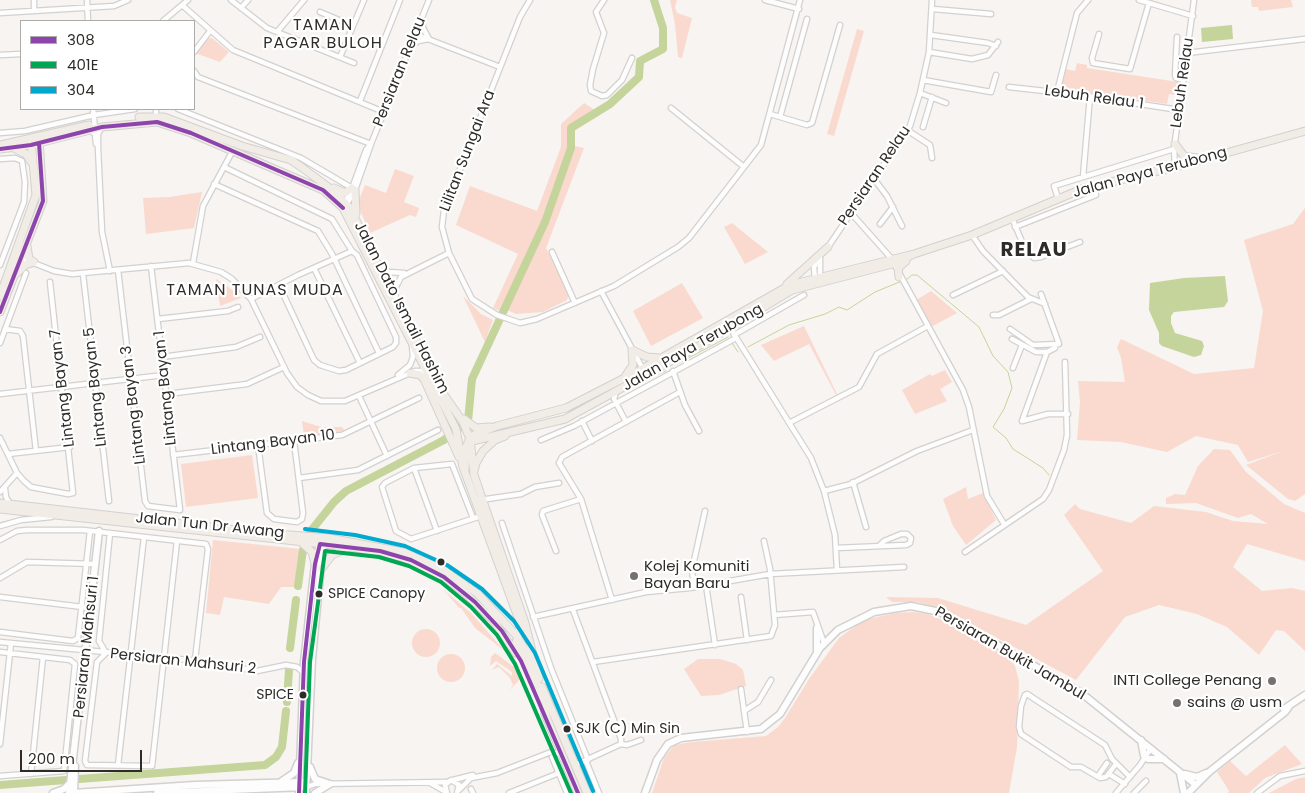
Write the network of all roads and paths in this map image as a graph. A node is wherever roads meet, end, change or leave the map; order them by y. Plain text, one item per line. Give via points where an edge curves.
1 (34, 0) edge
2 (87, 0) edge
3 (128, 0) edge
4 (188, 0) edge
5 (232, 0) edge
6 (248, 0) edge
7 (304, 0) edge
8 (364, 0) edge
9 (400, 0) edge
10 (429, 0) edge
11 (530, 0) edge
12 (604, 0) edge
13 (765, 0) edge
14 (800, 0) edge
15 (932, 0) edge
16 (1088, 0) edge
17 (1139, 0) edge
18 (1194, 0) edge
19 (1149, 3) junction
20 (182, 5) junction
21 (87, 8) junction
22 (241, 8) junction
23 (799, 9) junction
24 (933, 9) junction
25 (34, 11) junction
26 (320, 12) dead end
27 (0, 13) edge
28 (991, 14) dead end
29 (422, 16) junction
30 (1193, 16) junction
31 (807, 19) dead end
32 (88, 20) edge
33 (164, 20) edge
34 (840, 25) dead end
35 (353, 26) junction
36 (210, 31) junction
37 (277, 32) junction
38 (415, 34) junction
39 (1099, 34) dead end
40 (931, 35) junction
41 (1177, 37) dead end
42 (428, 39) junction
43 (1305, 39) edge
44 (409, 49) junction
45 (195, 51) edge
46 (929, 52) junction
47 (1188, 53) junction
48 (20, 54) edge
49 (0, 55) edge
50 (340, 57) junction
51 (632, 58) dead end
52 (354, 62) dead end
53 (500, 67) junction
54 (195, 72) edge
55 (996, 75) dead end
56 (923, 80) junction
57 (1184, 80) junction
58 (1009, 87) dead end
59 (1057, 92) junction
60 (920, 93) junction
61 (1090, 96) junction
62 (932, 97) junction
63 (360, 101) junction
64 (946, 102) dead end
65 (671, 108) dead end
66 (93, 110) edge
67 (128, 110) edge
68 (156, 110) edge
69 (181, 110) edge
70 (1179, 110) junction
71 (384, 112) junction
72 (770, 114) junction
73 (94, 115) junction
74 (156, 117) junction
75 (780, 117) junction
76 (923, 127) dead end
77 (95, 128) junction
78 (907, 130) junction
79 (1305, 132) edge
80 (0, 133) edge
81 (35, 140) junction
82 (371, 144) junction
83 (0, 145) edge
84 (1175, 146) junction
85 (14, 148) junction
86 (98, 148) junction
87 (0, 149) edge
88 (232, 152) junction
89 (932, 158) dead end
90 (1210, 158) junction
91 (0, 159) edge
92 (291, 160) junction
93 (224, 167) junction
94 (744, 167) junction
95 (1175, 167) junction
96 (34, 168) junction
97 (279, 172) junction
98 (313, 175) junction
99 (1083, 177) junction
100 (874, 179) junction
101 (214, 184) junction
102 (1093, 186) junction
103 (354, 189) junction
104 (1058, 198) junction
105 (344, 205) junction
106 (893, 207) junction
107 (851, 213) junction
108 (1012, 218) junction
109 (358, 223) junction
110 (880, 224) dead end
111 (902, 226) dead end
112 (1015, 227) junction
113 (972, 235) junction
114 (24, 241) junction
115 (1080, 242) dead end
116 (828, 247) junction
117 (352, 252) junction
118 (552, 252) dead end
119 (449, 253) junction
120 (912, 255) junction
121 (21, 258) junction
122 (334, 259) junction
123 (376, 259) junction
124 (892, 261) junction
125 (34, 262) junction
126 (193, 263) junction
127 (0, 265) edge
128 (151, 266) junction
129 (314, 268) junction
130 (118, 270) junction
131 (110, 271) junction
132 (1003, 271) junction
133 (26, 273) dead end
134 (406, 273) junction
135 (83, 274) junction
136 (11, 275) junction
137 (900, 277) junction
138 (818, 281) junction
139 (50, 282) dead end
140 (279, 285) junction
141 (779, 290) junction
142 (601, 291) junction
143 (1041, 294) dead end
144 (804, 295) dead end
145 (953, 295) dead end
146 (0, 296) edge
147 (252, 299) junction
148 (1031, 299) junction
149 (396, 303) junction
150 (575, 303) junction
151 (1045, 304) junction
152 (238, 306) dead end
153 (0, 312) edge
154 (994, 315) dead end
155 (158, 319) junction
156 (727, 324) junction
157 (926, 327) junction
158 (5, 329) junction
159 (1010, 329) dead end
160 (735, 336) junction
161 (260, 337) dead end
162 (1012, 339) dead end
163 (410, 340) junction
164 (0, 343) edge
165 (1057, 344) junction
166 (1022, 345) junction
167 (632, 350) junction
168 (1047, 352) junction
169 (380, 354) junction
170 (162, 357) junction
171 (662, 357) junction
172 (1065, 362) dead end
173 (360, 364) junction
174 (284, 367) junction
175 (1013, 368) dead end
176 (673, 371) junction
177 (410, 372) junction
178 (644, 372) junction
179 (164, 375) junction
180 (624, 377) junction
181 (393, 378) junction
182 (131, 379) junction
183 (430, 379) junction
184 (95, 383) junction
185 (62, 386) junction
186 (29, 391) junction
187 (616, 391) junction
188 (680, 392) junction
189 (0, 394) edge
190 (167, 394) junction
191 (359, 396) junction
192 (606, 397) junction
193 (419, 398) dead end
194 (615, 401) junction
195 (1068, 414) junction
196 (582, 421) junction
197 (371, 422) junction
198 (626, 422) junction
199 (789, 423) junction
200 (465, 424) junction
201 (497, 426) junction
202 (438, 430) dead end
203 (973, 430) junction
204 (514, 431) junction
205 (699, 431) dead end
206 (454, 434) junction
207 (0, 438) edge
208 (541, 440) dead end
209 (294, 441) junction
210 (469, 441) junction
211 (592, 441) junction
212 (258, 445) junction
213 (70, 447) junction
214 (36, 451) junction
215 (8, 454) junction
216 (173, 455) junction
217 (388, 456) junction
218 (414, 468) junction
219 (465, 471) junction
220 (17, 473) junction
221 (474, 475) junction
222 (299, 478) junction
223 (853, 482) junction
224 (559, 483) dead end
225 (2, 490) edge
226 (824, 491) junction
227 (581, 499) junction
228 (480, 500) junction
229 (109, 501) dead end
230 (0, 503) edge
231 (11, 505) junction
232 (0, 509) edge
233 (180, 510) joint
234 (705, 511) dead end
235 (485, 515) junction
236 (65, 516) junction
237 (473, 518) junction
238 (502, 523) dead end
239 (1004, 524) junction
240 (0, 526) edge
241 (866, 527) dead end
242 (90, 530) junction
243 (438, 531) junction
244 (99, 532) junction
245 (110, 533) junction
246 (263, 533) junction
247 (144, 537) junction
248 (329, 538) junction
249 (0, 540) edge
250 (177, 541) junction
251 (300, 541) junction
252 (764, 541) dead end
253 (321, 543) junction
254 (880, 545) junction
255 (351, 547) junction
256 (836, 548) junction
257 (556, 550) dead end
258 (965, 552) dead end
259 (87, 564) junction
260 (96, 564) junction
261 (318, 566) junction
262 (904, 567) dead end
263 (837, 570) junction
264 (519, 574) junction
265 (770, 574) junction
266 (510, 577) junction
267 (0, 578) edge
268 (706, 585) junction
269 (694, 587) junction
270 (0, 597) edge
271 (741, 597) dead end
272 (612, 600) junction
273 (513, 603) junction
274 (82, 607) junction
275 (91, 608) junction
276 (494, 609) junction
277 (573, 610) junction
278 (774, 615) junction
279 (533, 617) junction
280 (818, 630) junction
281 (0, 632) edge
282 (517, 636) junction
283 (830, 637) junction
284 (747, 640) junction
285 (0, 642) edge
286 (11, 643) junction
287 (824, 643) junction
288 (714, 645) junction
289 (0, 652) edge
290 (86, 652) junction
291 (106, 653) junction
292 (10, 654) junction
293 (130, 655) junction
294 (816, 655) junction
295 (42, 657) junction
296 (165, 658) junction
297 (195, 660) junction
298 (593, 662) junction
299 (304, 672) junction
300 (539, 679) junction
301 (771, 680) dead end
302 (741, 689) dead end
303 (1305, 695) edge
304 (744, 711) junction
305 (546, 719) junction
306 (748, 732) junction
307 (641, 740) dead end
308 (1142, 740) junction
309 (556, 742) junction
310 (0, 744) edge
311 (621, 744) junction
312 (1153, 749) junction
313 (551, 753) junction
314 (561, 754) junction
315 (300, 756) junction
316 (1146, 758) junction
317 (1164, 758) junction
318 (587, 760) junction
319 (308, 761) junction
320 (1107, 762) dead end
321 (1116, 764) junction
322 (575, 765) junction
323 (118, 766) junction
324 (1305, 771) edge
325 (1179, 772) junction
326 (1209, 772) junction
327 (559, 773) junction
328 (31, 774) junction
329 (1109, 774) junction
330 (0, 776) edge
331 (471, 776) junction
332 (1098, 776) junction
333 (1130, 777) junction
334 (450, 781) junction
335 (1146, 781) dead end
336 (72, 783) junction
337 (430, 783) junction
338 (330, 784) junction
339 (1125, 784) junction
340 (280, 785) junction
341 (1196, 785) junction
342 (299, 787) edge
343 (307, 787) edge
344 (88, 792) junction
345 (458, 792) edge
346 (53, 793) edge
347 (69, 793) edge
348 (74, 793) edge
349 (157, 793) edge
350 (163, 793) edge
351 (290, 793) edge
352 (316, 793) edge
353 (447, 793) edge
354 (509, 793) edge
355 (567, 793) edge
356 (578, 793) edge
357 (587, 793) edge
358 (599, 793) edge
359 (645, 793) edge
360 (1116, 793) edge
361 (1134, 793) edge
362 (1186, 793) edge
363 (1257, 793) edge

1 - 25 street
2 - 21 street
3 - 21 street via 119,5
4 - 20 street
5 - 22 street
6 - 22 street
7 - 37 street
8 - 35 street
9 - 63 street
10 - 29 street, Persiaran Relau
11 - 53 street, Lilitan Sungai Ara
12 - 51 street via 596,12 604,34 593,69 591,91 602,96 607,94 622,80
13 - 23 street
14 - 23 street, Lilitan Sungai Ara
15 - 24 street, Persiaran Relau
16 - 59 street via 1077,13
17 - 19 street
18 - 30 street, Lebuh Relau
19 - 30 street
19 - 39 street via 1130,69 1093,63
20 - 33 street
20 - 36 street
21 - 25 street
21 - 32 street
22 - 37 street via 259,24
23 - 72 street, Lilitan Sungai Ara
24 - 28 street
24 - 40 street, Persiaran Relau
25 - 27 street
26 - 35 street
29 - 38 street, Persiaran Relau
29 - 42 street
30 - 47 street, Lebuh Relau
31 - 75 street
34 - 75 street via 812,123 807,125
35 - 50 street
36 - 45 street
36 - 63 street via 233,50
37 - 50 street
38 - 42 street
38 - 44 street, Persiaran Relau
40 - 46 street, Persiaran Relau
40 - 46 street via 997,44 986,56 972,59
41 - 57 street via 1175,75
42 - 44 street via 418,41
42 - 53 street
43 - 47 street
44 - 71 street, Persiaran Relau
46 - 56 street, Persiaran Relau
47 - 57 street, Lebuh Relau
48 - 49 street
50 - 52 street
53 - 119 street, Lilitan Sungai Ara via 444,210 442,234
54 - 82 street via 198,77
55 - 56 street via 989,93
56 - 60 street, Persiaran Relau
57 - 70 street, Lebuh Relau
58 - 59 street, Lebuh Relau 1
59 - 61 street, Lebuh Relau 1
60 - 62 street
60 - 78 street, Persiaran Relau
61 - 70 street, Lebuh Relau 1
61 - 99 street
62 - 64 street
62 - 76 street
63 - 71 street
65 - 94 street
66 - 73 street
67 - 73 street
68 - 74 street
69 - 103 street via 301,158
70 - 84 street, Lebuh Relau
71 - 82 street, Persiaran Relau
72 - 75 street
72 - 94 street, Lilitan Sungai Ara via 761,145
73 - 77 street
73 - 80 street via 25,131
74 - 77 main road, Jalan Dato Ismail Hashim via 126,119
74 - 92 main road, Jalan Dato Ismail Hashim
77 - 81 main road, Jalan Dato Ismail Hashim
77 - 86 street
77 - 86 street
77 - 88 main road, Jalan Dato Ismail Hashim via 148,121 162,123
78 - 89 street via 930,145
78 - 100 street, Persiaran Relau
79 - 90 main road, Jalan Paya Terubong
81 - 83 main road, Jalan Dato Ismail Hashim
81 - 85 main road, Jalan Dato Ismail Hashim
81 - 96 main road
81 - 114 main road via 43,202
82 - 103 street, Persiaran Relau
84 - 90 main road via 1180,154 1187,157
84 - 95 street, Lebuh Relau
84 - 99 street
85 - 87 main road, Jalan Dato Ismail Hashim
85 - 96 main road via 26,154
86 - 131 street via 102,232
88 - 93 street
88 - 97 main road, Jalan Dato Ismail Hashim
90 - 95 main road, Jalan Paya Terubong
91 - 127 street via 22,161 25,182 24,202
92 - 97 main road via 294,172
92 - 98 main road, Jalan Dato Ismail Hashim
93 - 101 street
93 - 117 street via 328,215
94 - 142 street, Lilitan Sungai Ara via 682,244
95 - 102 main road, Jalan Paya Terubong
96 - 114 main road via 36,195
97 - 105 main road, Jalan Dato Ismail Hashim via 323,190
98 - 103 main road via 343,193
98 - 105 main road, Jalan Dato Ismail Hashim
99 - 104 street via 1054,186
100 - 106 street
100 - 107 street, Persiaran Relau
101 - 122 street via 316,230
101 - 126 street via 203,206
102 - 104 main road, Jalan Paya Terubong
102 - 112 street, Jalan Paya Terubong via 1096,195
103 - 105 street, Persiaran Relau
103 - 109 main road
104 - 108 main road, Jalan Paya Terubong
105 - 109 main road, Jalan Dato Ismail Hashim
105 - 163 main road, Jalan Dato Ismail Hashim
106 - 110 street
106 - 111 street
107 - 116 street, Persiaran Relau
107 - 124 street
108 - 112 street
108 - 113 main road, Jalan Paya Terubong
109 - 123 main road, Jalan Dato Ismail Hashim
112 - 115 street via 1026,252 1034,258
113 - 120 main road, Jalan Paya Terubong
113 - 132 street
114 - 121 main road
114 - 125 main road
114 - 136 main road
116 - 138 street, Persiaran Relau via 814,267
116 - 141 main road
117 - 122 street
117 - 169 street via 357,255 396,337 393,348
118 - 150 street
119 - 134 street
119 - 150 street, Lilitan Sungai Ara via 472,300 514,322 528,322
120 - 124 main road, Jalan Paya Terubong
120 - 137 main road via 898,268
121 - 125 street
121 - 136 main road via 16,259
122 - 129 street
122 - 169 street
123 - 134 street via 389,272
123 - 149 main road, Jalan Dato Ismail Hashim
124 - 137 street
124 - 138 main road, Jalan Paya Terubong
125 - 135 street via 54,271
125 - 136 main road
126 - 128 street
126 - 147 street via 227,276
128 - 130 street
128 - 155 street, Lintang Bayan 1
129 - 140 street
129 - 173 street
130 - 131 street
130 - 182 street, Lintang Bayan 3
131 - 135 street
132 - 145 street
132 - 148 street
133 - 158 street
134 - 149 street via 396,285
135 - 184 street, Lintang Bayan 5
136 - 146 main road
136 - 153 main road
137 - 157 street
138 - 141 main road, Jalan Paya Terubong via 794,283
138 - 156 main road, Jalan Paya Terubong via 792,290
139 - 185 street, Lintang Bayan 7
140 - 147 street
140 - 173 street via 317,363 343,371
141 - 156 main road, Jalan Paya Terubong
142 - 150 street, Lilitan Sungai Ara
142 - 167 street
143 - 151 street
144 - 160 street
147 - 174 street
148 - 151 street
148 - 154 street
149 - 200 main road, Jalan Dato Ismail Hashim via 448,403
151 - 165 street
152 - 155 street via 228,311
155 - 170 street, Lintang Bayan 1
156 - 160 street
156 - 171 main road, Jalan Paya Terubong
156 - 178 main road, Jalan Paya Terubong
157 - 199 street via 877,354 859,387
157 - 203 street via 963,390
158 - 164 street
158 - 186 street via 20,331 23,336
159 - 165 street via 1033,345
160 - 176 street
160 - 199 street
161 - 170 street via 236,347
162 - 166 street
163 - 181 street via 413,352 410,365
163 - 183 main road, Jalan Dato Ismail Hashim
165 - 168 street
166 - 168 street via 1034,352
166 - 175 street
167 - 171 main road via 647,357
167 - 178 street
167 - 180 main road via 633,365
168 - 195 street via 1022,421 1048,414
169 - 173 street
170 - 179 street, Lintang Bayan 1
171 - 178 main road, Jalan Paya Terubong
172 - 195 street
174 - 190 street via 247,384
174 - 191 street via 308,396 321,401 340,402
176 - 188 street
176 - 194 street
177 - 181 street
177 - 183 street via 421,371
177 - 206 main road via 424,379
178 - 180 main road, Jalan Paya Terubong
178 - 187 main road, Jalan Paya Terubong
179 - 182 street
179 - 190 street, Lintang Bayan 1
180 - 201 main road, Jalan Paya Terubong via 563,410
181 - 191 street
182 - 184 street
182 - 233 street, Lintang Bayan 3 via 146,501 148,506
183 - 206 main road, Jalan Dato Ismail Hashim
184 - 185 street
184 - 229 street, Lintang Bayan 5
185 - 186 street
185 - 213 street, Lintang Bayan 7
186 - 189 street
186 - 214 street
187 - 192 main road, Jalan Paya Terubong
187 - 194 street
188 - 198 street
188 - 205 street
190 - 216 street, Lintang Bayan 1
191 - 197 street
192 - 194 street
192 - 204 main road, Jalan Paya Terubong via 565,419
193 - 197 street, Lintang Bayan 10
194 - 196 street
194 - 198 street
195 - 239 street via 1064,450 1046,495
196 - 208 street
196 - 211 street
197 - 209 street, Lintang Bayan 10 via 342,435
197 - 217 street
198 - 211 street
199 - 226 street via 811,458
200 - 201 main road via 476,428
200 - 210 main road, Jalan Dato Ismail Hashim
201 - 210 main road, Jalan Paya Terubong
202 - 217 street
203 - 223 street via 917,451
203 - 239 street via 987,496
204 - 210 main road, Jalan Paya Terubong
204 - 221 main road via 488,445 476,463
206 - 210 main road
206 - 219 main road, Jalan Dato Ismail Hashim
207 - 215 street
209 - 212 street, Lintang Bayan 10
209 - 222 street
210 - 219 main road
210 - 221 main road, Jalan Dato Ismail Hashim
211 - 227 street via 559,463
212 - 216 street, Lintang Bayan 10
212 - 222 street via 266,509 272,518 294,522 302,518
213 - 214 street
213 - 220 street, Lintang Bayan 7 via 72,494 31,487
214 - 215 street
215 - 220 street
216 - 233 street, Lintang Bayan 1
217 - 222 street via 358,470
218 - 237 street via 452,464
218 - 243 street
218 - 243 street via 385,482 382,487 396,531 412,539
219 - 228 main road, Jalan Dato Ismail Hashim
220 - 225 street
221 - 228 main road, Jalan Dato Ismail Hashim
223 - 226 street
223 - 241 street
224 - 228 street via 534,487 521,494
225 - 231 street
226 - 256 street
227 - 257 street via 543,511
227 - 272 street
228 - 235 main road, Jalan Dato Ismail Hashim
230 - 231 main road, Jalan Tun Dr Awang
231 - 246 main road, Jalan Tun Dr Awang
232 - 236 main road, Jalan Tun Dr Awang
234 - 269 street via 692,570
235 - 237 street
235 - 266 main road, Jalan Dato Ismail Hashim
235 - 273 main road, Jalan Dato Ismail Hashim
236 - 240 street via 21,520
236 - 251 main road, Jalan Tun Dr Awang
237 - 243 street
238 - 264 street
239 - 258 street
242 - 244 street
242 - 249 street via 17,531
242 - 259 street
244 - 245 street
244 - 260 street, Persiaran Mahsuri 1
245 - 247 street
245 - 291 street, Persiaran Mahsuri 1 via 100,641
246 - 248 main road, Jalan Tun Dr Awang
246 - 253 main road
247 - 250 street
247 - 293 street
248 - 253 main road
248 - 276 main road, Jalan Tun Dr Awang via 390,549 429,562 470,587
250 - 296 street
250 - 297 street via 206,544 208,547
251 - 253 main road, Jalan Tun Dr Awang
251 - 261 main road via 312,552
252 - 265 street
253 - 255 main road, Jalan Tun Dr Awang
253 - 261 street
254 - 254 street via 906,545 911,538 901,534 884,540
254 - 256 street
255 - 261 main road via 332,555
255 - 305 main road, Jalan Tun Dr Awang via 411,560 466,593 511,644
256 - 263 street
259 - 260 street
259 - 267 street via 27,562
259 - 274 street
260 - 275 street, Persiaran Mahsuri 1
261 - 299 street
261 - 319 street
262 - 263 street
263 - 265 street
264 - 266 street
264 - 279 street
265 - 268 street
265 - 278 street
266 - 300 main road, Jalan Dato Ismail Hashim
268 - 269 street
268 - 288 street
269 - 272 street via 652,591
270 - 274 street
271 - 284 street
272 - 277 street
273 - 276 main road via 511,614
273 - 282 main road, Jalan Dato Ismail Hashim via 520,622
274 - 275 street
274 - 281 street via 79,637 75,640
275 - 290 street, Persiaran Mahsuri 1
276 - 282 main road, Jalan Tun Dr Awang
277 - 279 street
277 - 298 street
278 - 280 street via 813,612
278 - 284 street via 775,628 771,636
279 - 318 street
280 - 283 street
280 - 287 street
280 - 294 street
282 - 300 main road, Jalan Tun Dr Awang
282 - 305 main road via 516,644 538,686
283 - 287 street, Persiaran Bukit Jambul
283 - 308 street, Persiaran Bukit Jambul via 844,625 874,612 911,606 934,610 1080,692
284 - 288 street
285 - 286 street, Persiaran Mahsuri 2
286 - 290 street, Persiaran Mahsuri 2
286 - 292 street
287 - 294 street, Persiaran Bukit Jambul
288 - 298 street
289 - 292 street
290 - 291 street, Persiaran Mahsuri 2
290 - 336 street, Persiaran Mahsuri 1
291 - 293 street, Persiaran Mahsuri 2
291 - 323 street, Persiaran Mahsuri 1 via 97,662 86,761 91,767
292 - 295 street
292 - 310 street
293 - 296 street, Persiaran Mahsuri 2
293 - 323 street
294 - 306 street, Persiaran Bukit Jambul via 780,714 761,730
295 - 328 street
295 - 328 street via 74,661 65,768 64,771
296 - 297 street, Persiaran Mahsuri 2
296 - 323 street, Persiaran Mahsuri 1 via 152,766
297 - 299 street, Persiaran Mahsuri 2 via 261,671 286,665
298 - 311 street via 622,739
299 - 315 street
300 - 322 main road, Jalan Tun Dr Awang
301 - 304 street via 758,702
302 - 304 street
303 - 326 street via 1263,725
304 - 306 street
305 - 309 main road, Jalan Tun Dr Awang
306 - 359 street, Persiaran Bukit Jambul via 675,740 660,754
307 - 311 street via 626,746
308 - 312 street, Persiaran Bukit Jambul
308 - 316 street
309 - 313 street
309 - 314 main road, Jalan Tun Dr Awang
311 - 318 street
312 - 316 street
312 - 317 street, Persiaran Bukit Jambul
313 - 314 street
313 - 327 street
313 - 331 street via 498,773
314 - 356 main road, Jalan Tun Dr Awang
315 - 340 street via 294,773
315 - 342 street
316 - 317 street
316 - 333 street
317 - 325 street, Persiaran Bukit Jambul
318 - 322 street
318 - 358 street
319 - 338 street via 315,779
319 - 343 street
320 - 332 street
321 - 329 street
321 - 332 street via 1105,745 1025,695 1021,706 1021,734 1071,767 1081,767
321 - 333 street
322 - 357 main road, Jalan Tun Dr Awang
324 - 363 street via 1280,776
325 - 326 street via 1197,777
325 - 341 street, Persiaran Bukit Jambul
325 - 362 street
326 - 341 street
327 - 354 street
327 - 355 street
328 - 330 street
329 - 332 street
329 - 339 street
331 - 334 street
331 - 345 street
333 - 339 street
334 - 337 street
334 - 345 street via 457,782
334 - 353 street via 444,788
335 - 361 street
336 - 344 street
336 - 346 street
336 - 347 street, Persiaran Mahsuri 1
336 - 348 street, Persiaran Mahsuri 1
337 - 338 street
337 - 353 street
338 - 343 street
338 - 352 street
339 - 360 street
340 - 342 street
340 - 344 street via 195,785
340 - 350 street
340 - 351 street
341 - 362 street
342 - 343 street
344 - 348 street
349 - 350 street

